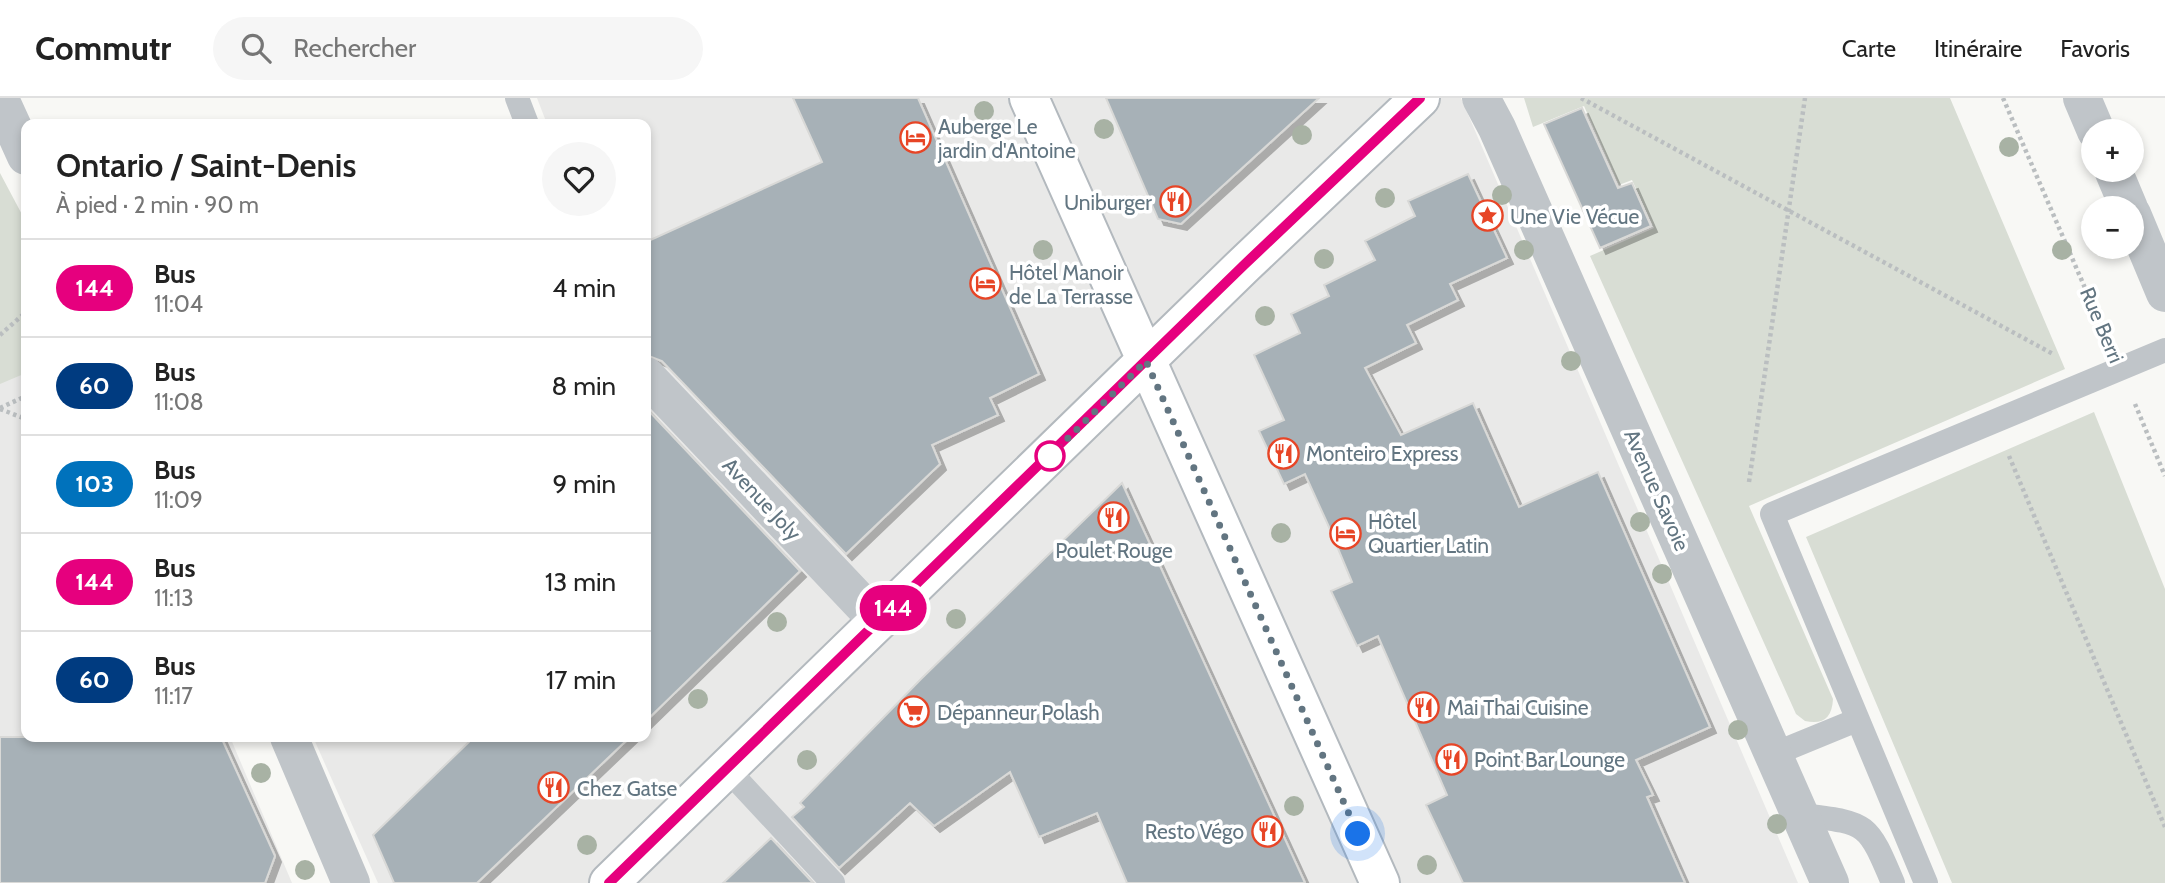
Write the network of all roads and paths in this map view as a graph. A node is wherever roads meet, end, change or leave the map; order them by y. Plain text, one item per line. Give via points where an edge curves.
1 (517, 98) edge
2 (1029, 98) edge
3 (1420, 98) edge
4 (1480, 98) edge
5 (1581, 98) edge
6 (1805, 98) edge
7 (2003, 98) edge
8 (2082, 98) edge
9 (0, 99) edge
10 (525, 119) edge
11 (2091, 119) edge
12 (21, 145) edge
13 (1788, 213) junction
14 (2144, 243) edge
15 (2165, 293) edge
16 (21, 316) edge
17 (0, 335) edge
18 (2165, 350) edge
19 (2054, 355) dead end
20 (1146, 361) junction
21 (2121, 369) junction
22 (651, 381) edge
23 (21, 398) edge
24 (0, 408) edge
25 (21, 417) edge
26 (1993, 420) junction
27 (2165, 476) edge
28 (1747, 495) dead end
29 (878, 622) junction
30 (1857, 720) junction
31 (291, 742) edge
32 (1774, 754) junction
33 (727, 769) junction
34 (1801, 814) junction
35 (2165, 827) edge
36 (351, 883) edge
37 (609, 883) edge
38 (833, 883) edge
39 (1380, 883) edge
40 (1830, 883) edge
41 (1893, 883) edge
42 (1926, 883) edge

1 - 10 lane
2 - 20 main road
3 - 20 main road
4 - 32 street, Avenue Savoie
5 - 13 path
6 - 13 path
7 - 21 path, Rue Berri
8 - 11 street
9 - 12 street
13 - 19 path
13 - 28 path
14 - 15 street
16 - 17 path
18 - 21 lane
20 - 29 main road
20 - 39 main road
21 - 26 lane
21 - 27 path, Rue Berri
22 - 29 street, Avenue Joly
23 - 24 path
24 - 25 path
26 - 30 lane via 1772,514
26 - 35 path
29 - 33 main road
30 - 32 lane
30 - 42 lane
31 - 36 street
32 - 34 street, Avenue Savoie
33 - 37 main road
33 - 38 lane
34 - 40 street, Avenue Savoie
34 - 41 lane via 1850,821 1866,829

